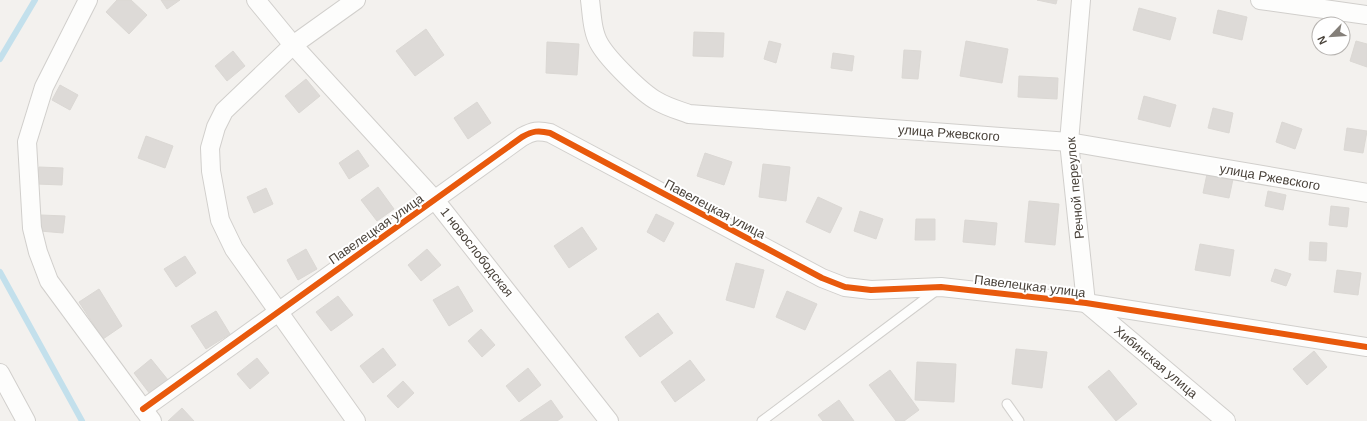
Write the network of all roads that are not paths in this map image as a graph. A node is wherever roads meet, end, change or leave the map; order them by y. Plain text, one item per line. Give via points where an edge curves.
1 (88, 0) edge
2 (256, 0) edge
3 (356, 0) edge
4 (590, 0) edge
5 (1081, 0) edge
6 (1260, 0) edge
7 (1367, 16) edge
8 (293, 44) junction
9 (1069, 142) junction
10 (1367, 194) edge
11 (435, 200) junction
12 (942, 287) junction
13 (1086, 303) junction
14 (277, 312) junction
15 (1367, 347) edge
16 (0, 373) edge
17 (1007, 404) dead end
18 (148, 415) edge
19 (26, 421) edge
20 (356, 421) edge
21 (609, 421) edge
22 (762, 421) edge
23 (1019, 421) edge
24 (1226, 421) edge

1 - 18 street via 44,87 27,142 32,228 49,281
2 - 8 street, 1 новослободская
3 - 8 street
4 - 9 street, улица Ржевского via 594,30 607,55 656,100 689,114
5 - 9 street, Речной переулок
6 - 7 street
8 - 11 street, 1 новослободская
8 - 14 street via 224,111 210,148 211,171 220,220 234,249
9 - 10 street, улица Ржевского
9 - 13 street, Речной переулок
11 - 12 street, Павелецкая улица via 522,137 539,130 550,133 822,278 844,287 871,290
11 - 14 street, Павелецкая улица
11 - 21 street, 1 новослободская
12 - 13 street, Павелецкая улица
12 - 22 lane
13 - 15 street, Павелецкая улица
13 - 24 street, Хибинская улица
14 - 18 street, Павелецкая улица
14 - 20 street
16 - 19 street
17 - 23 lane

